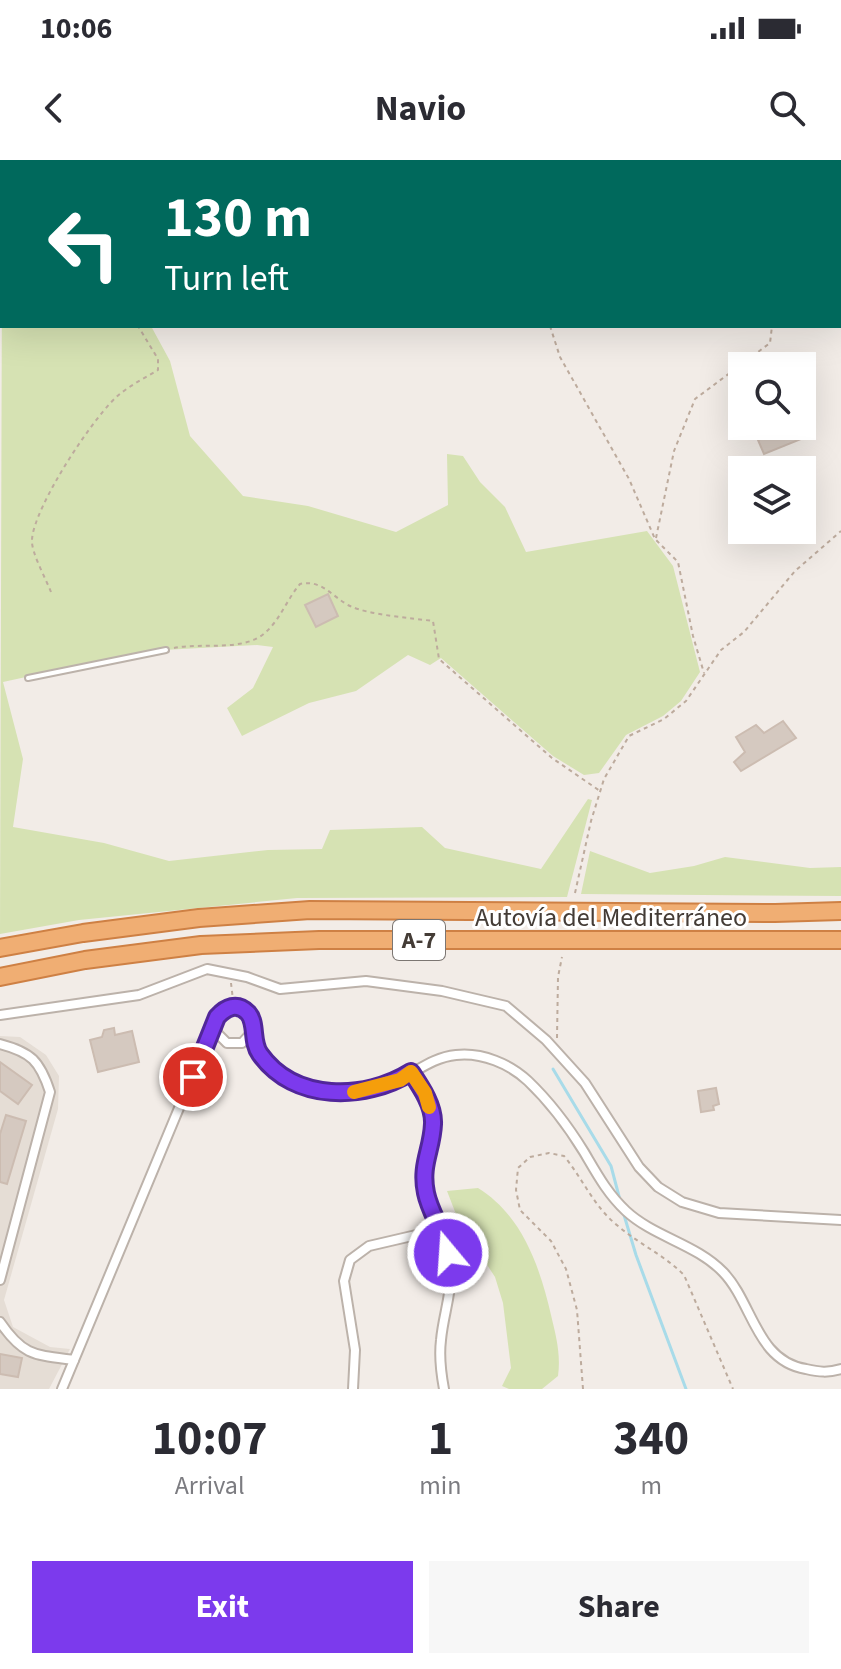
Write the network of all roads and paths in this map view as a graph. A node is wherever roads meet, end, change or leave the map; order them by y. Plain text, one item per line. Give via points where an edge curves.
1 (139, 328) edge
2 (551, 328) edge
3 (772, 328) edge
4 (841, 531) edge
5 (655, 539) junction
6 (51, 592) dead end
7 (166, 650) joint
8 (704, 674) junction
9 (28, 678) dead end
10 (600, 791) junction
11 (575, 893) dead end
12 (841, 911) edge
13 (841, 940) edge
14 (0, 948) edge
15 (562, 957) dead end
16 (229, 974) junction
17 (0, 977) edge
18 (234, 1006) junction
19 (0, 1015) edge
20 (217, 1017) junction
21 (252, 1032) junction
22 (227, 1043) junction
23 (0, 1044) edge
24 (238, 1044) junction
25 (205, 1049) junction
26 (257, 1050) junction
27 (556, 1052) junction
28 (411, 1072) junction
29 (841, 1220) edge
30 (442, 1229) junction
31 (0, 1280) edge
32 (0, 1322) edge
33 (74, 1360) junction
34 (841, 1369) edge
35 (62, 1389) edge
36 (353, 1389) edge
37 (444, 1389) edge
38 (583, 1389) edge
39 (733, 1389) edge

1 - 6 path via 158,359 158,370 119,394 99,419 63,468 35,524 31,542
2 - 5 path via 560,357 629,479
3 - 5 path via 770,343 695,399 674,451
4 - 8 path via 795,571
5 - 8 path via 678,562
7 - 9 lane
7 - 10 path via 252,641 268,631 300,584 311,582 351,607 433,621 439,659 552,758
8 - 10 path via 686,701 629,736
10 - 11 path
12 - 14 highway, Autovía del Mediterráneo / A-7 via 310,910 199,918
13 - 17 highway, Autovía del Mediterráneo / A-7 via 319,940 201,945
15 - 27 path
16 - 18 path
16 - 19 street via 207,969 139,995
16 - 27 street via 280,989 366,981 506,1006
18 - 20 street
18 - 21 street via 251,1016
20 - 22 street via 217,1033
20 - 25 street
21 - 24 street
21 - 26 street
22 - 24 street
22 - 25 street via 215,1042
23 - 31 street via 23,1050 42,1068 50,1092
24 - 26 street
25 - 33 street
26 - 28 street via 288,1079 324,1092 360,1092
27 - 29 street via 585,1083 639,1167 682,1202 719,1213
28 - 30 street via 434,1121 424,1163 426,1195
28 - 34 street via 457,1055 487,1057 518,1072 560,1116 605,1190 629,1214 722,1271 771,1352 796,1368 828,1373
30 - 36 street via 369,1246 350,1260 344,1281 355,1350
30 - 37 street via 451,1270 441,1338
32 - 33 street via 14,1344 39,1355
33 - 35 street
38 - 39 path via 577,1310 566,1269 551,1241 520,1210 516,1190 518,1168 530,1157 549,1153 564,1156 616,1225 684,1275

